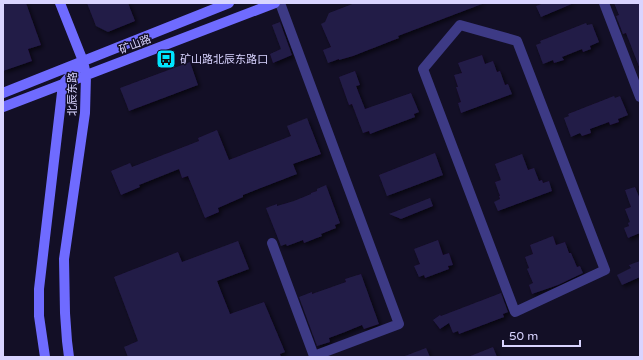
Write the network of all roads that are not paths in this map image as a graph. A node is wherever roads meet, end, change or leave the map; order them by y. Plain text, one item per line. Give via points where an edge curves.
1 (60, 3) edge
2 (229, 3) edge
3 (275, 3) edge
4 (280, 3) edge
5 (604, 3) edge
6 (83, 61) junction
7 (86, 75) junction
8 (63, 84) junction
9 (3, 93) edge
10 (640, 97) edge
11 (3, 108) edge
12 (272, 243) dead end
13 (605, 270) joint
14 (45, 357) edge
15 (70, 357) edge

1 - 6 street
2 - 6 street, 矿山路
3 - 7 street, 矿山路
4 - 12 street via 400,324 314,356
5 - 10 street
6 - 7 street, 北辰东路
6 - 8 street, 北辰东路
6 - 9 street, 矿山路
7 - 8 street, 矿山路
7 - 15 street, 北辰东路 via 85,113 64,259 65,313
8 - 11 street, 矿山路
8 - 14 street, 北辰东路 via 39,289 39,316
13 - 13 street via 517,41 460,25 423,70 515,312

